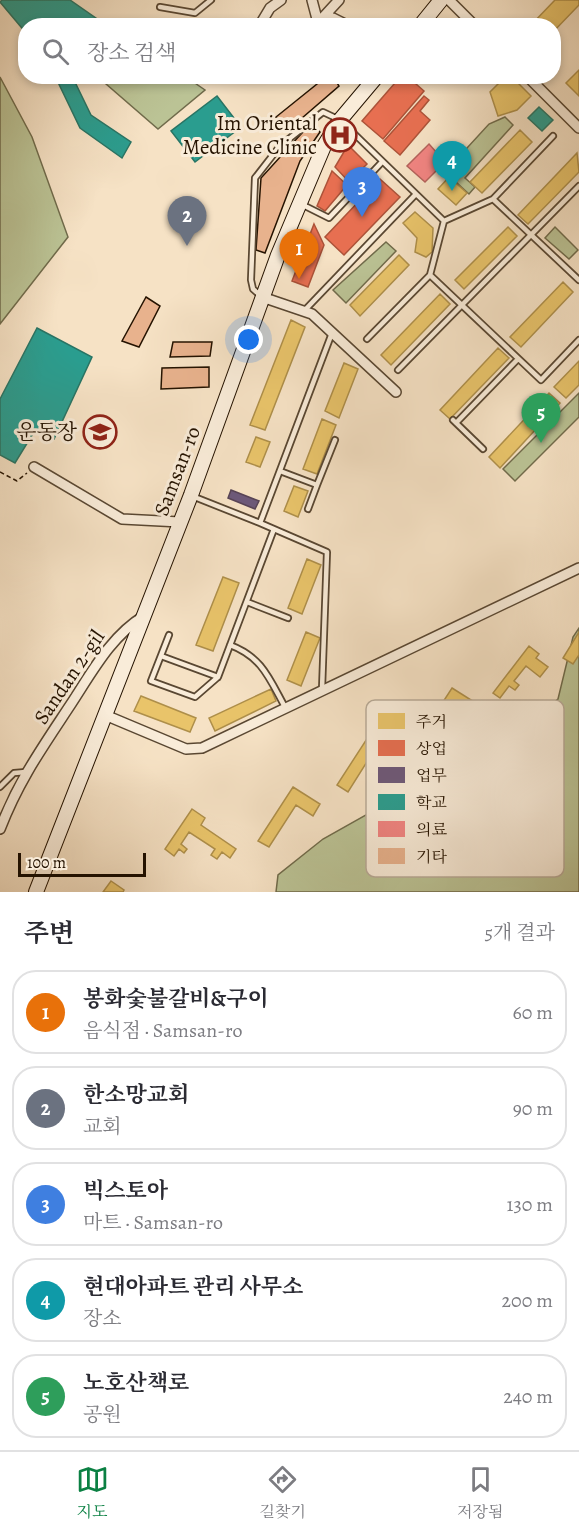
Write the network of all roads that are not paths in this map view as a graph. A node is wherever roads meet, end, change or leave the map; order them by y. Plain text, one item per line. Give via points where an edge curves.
1 (211, 0) edge
2 (281, 0) edge
3 (312, 0) edge
4 (339, 0) edge
5 (441, 0) edge
6 (449, 0) edge
7 (160, 7) dead end
8 (264, 18) edge
9 (318, 18) edge
10 (323, 18) edge
11 (426, 18) edge
12 (467, 18) edge
13 (370, 84) edge
14 (535, 84) edge
15 (340, 120) junction
16 (579, 128) edge
17 (553, 136) dead end
18 (382, 162) junction
19 (579, 186) edge
20 (416, 194) junction
21 (493, 199) junction
22 (300, 204) junction
23 (444, 221) junction
24 (531, 235) junction
25 (430, 275) junction
26 (579, 280) edge
27 (262, 297) junction
28 (462, 305) junction
29 (303, 311) junction
30 (332, 333) junction
31 (367, 339) dead end
32 (579, 340) edge
33 (518, 358) junction
34 (398, 370) dead end
35 (396, 392) dead end
36 (335, 440) dead end
37 (483, 449) dead end
38 (34, 467) road end
39 (280, 471) junction
40 (317, 485) junction
41 (191, 495) junction
42 (308, 509) dead end
43 (180, 522) junction
44 (260, 523) junction
45 (274, 529) junction
46 (579, 568) edge
47 (247, 602) junction
48 (144, 616) junction
49 (288, 618) dead end
50 (170, 634) dead end
51 (230, 645) junction
52 (161, 656) junction
53 (218, 677) junction
54 (322, 690) junction
55 (285, 707) junction
56 (105, 715) junction
57 (26, 772) junction
58 (0, 787) edge
59 (0, 830) edge
60 (36, 892) edge

1 - 7 lane via 195,13
2 - 8 street
3 - 9 street
4 - 10 street
5 - 11 main road
6 - 12 street
13 - 15 main road, Samsan-ro
14 - 16 street
15 - 18 lane
15 - 22 main road, Samsan-ro via 324,146
15 - 27 lane via 323,112 310,120 280,146 255,178 251,280 253,289
17 - 21 lane
18 - 20 lane
18 - 22 lane via 329,218
19 - 24 lane
20 - 23 lane
20 - 29 lane
21 - 23 lane
21 - 24 lane
22 - 27 main road, Samsan-ro
23 - 25 lane
24 - 26 lane
24 - 28 lane
25 - 28 lane
25 - 31 lane
27 - 29 street
27 - 41 main road, Samsan-ro
28 - 33 lane
28 - 34 lane
29 - 30 street via 312,314
30 - 35 street
30 - 39 lane
32 - 33 lane via 541,380
33 - 37 lane via 454,422
36 - 40 lane
38 - 43 street via 122,519
39 - 40 lane
39 - 44 lane
40 - 42 lane
41 - 43 main road, Samsan-ro
41 - 44 lane
43 - 48 main road, Samsan-ro
44 - 45 lane
45 - 47 lane
45 - 54 lane via 327,552
46 - 54 street
47 - 49 lane
47 - 51 lane
48 - 56 main road, Samsan-ro
48 - 57 street, Sandan 2-gil via 126,627 107,650
50 - 52 lane
51 - 53 lane
51 - 55 lane via 250,653
52 - 53 lane
52 - 53 lane via 152,681 195,697
54 - 55 street
55 - 56 street via 193,750
56 - 60 main road, Samsan-ro
57 - 58 lane via 14,773
57 - 59 street, Sandan 2-gil

